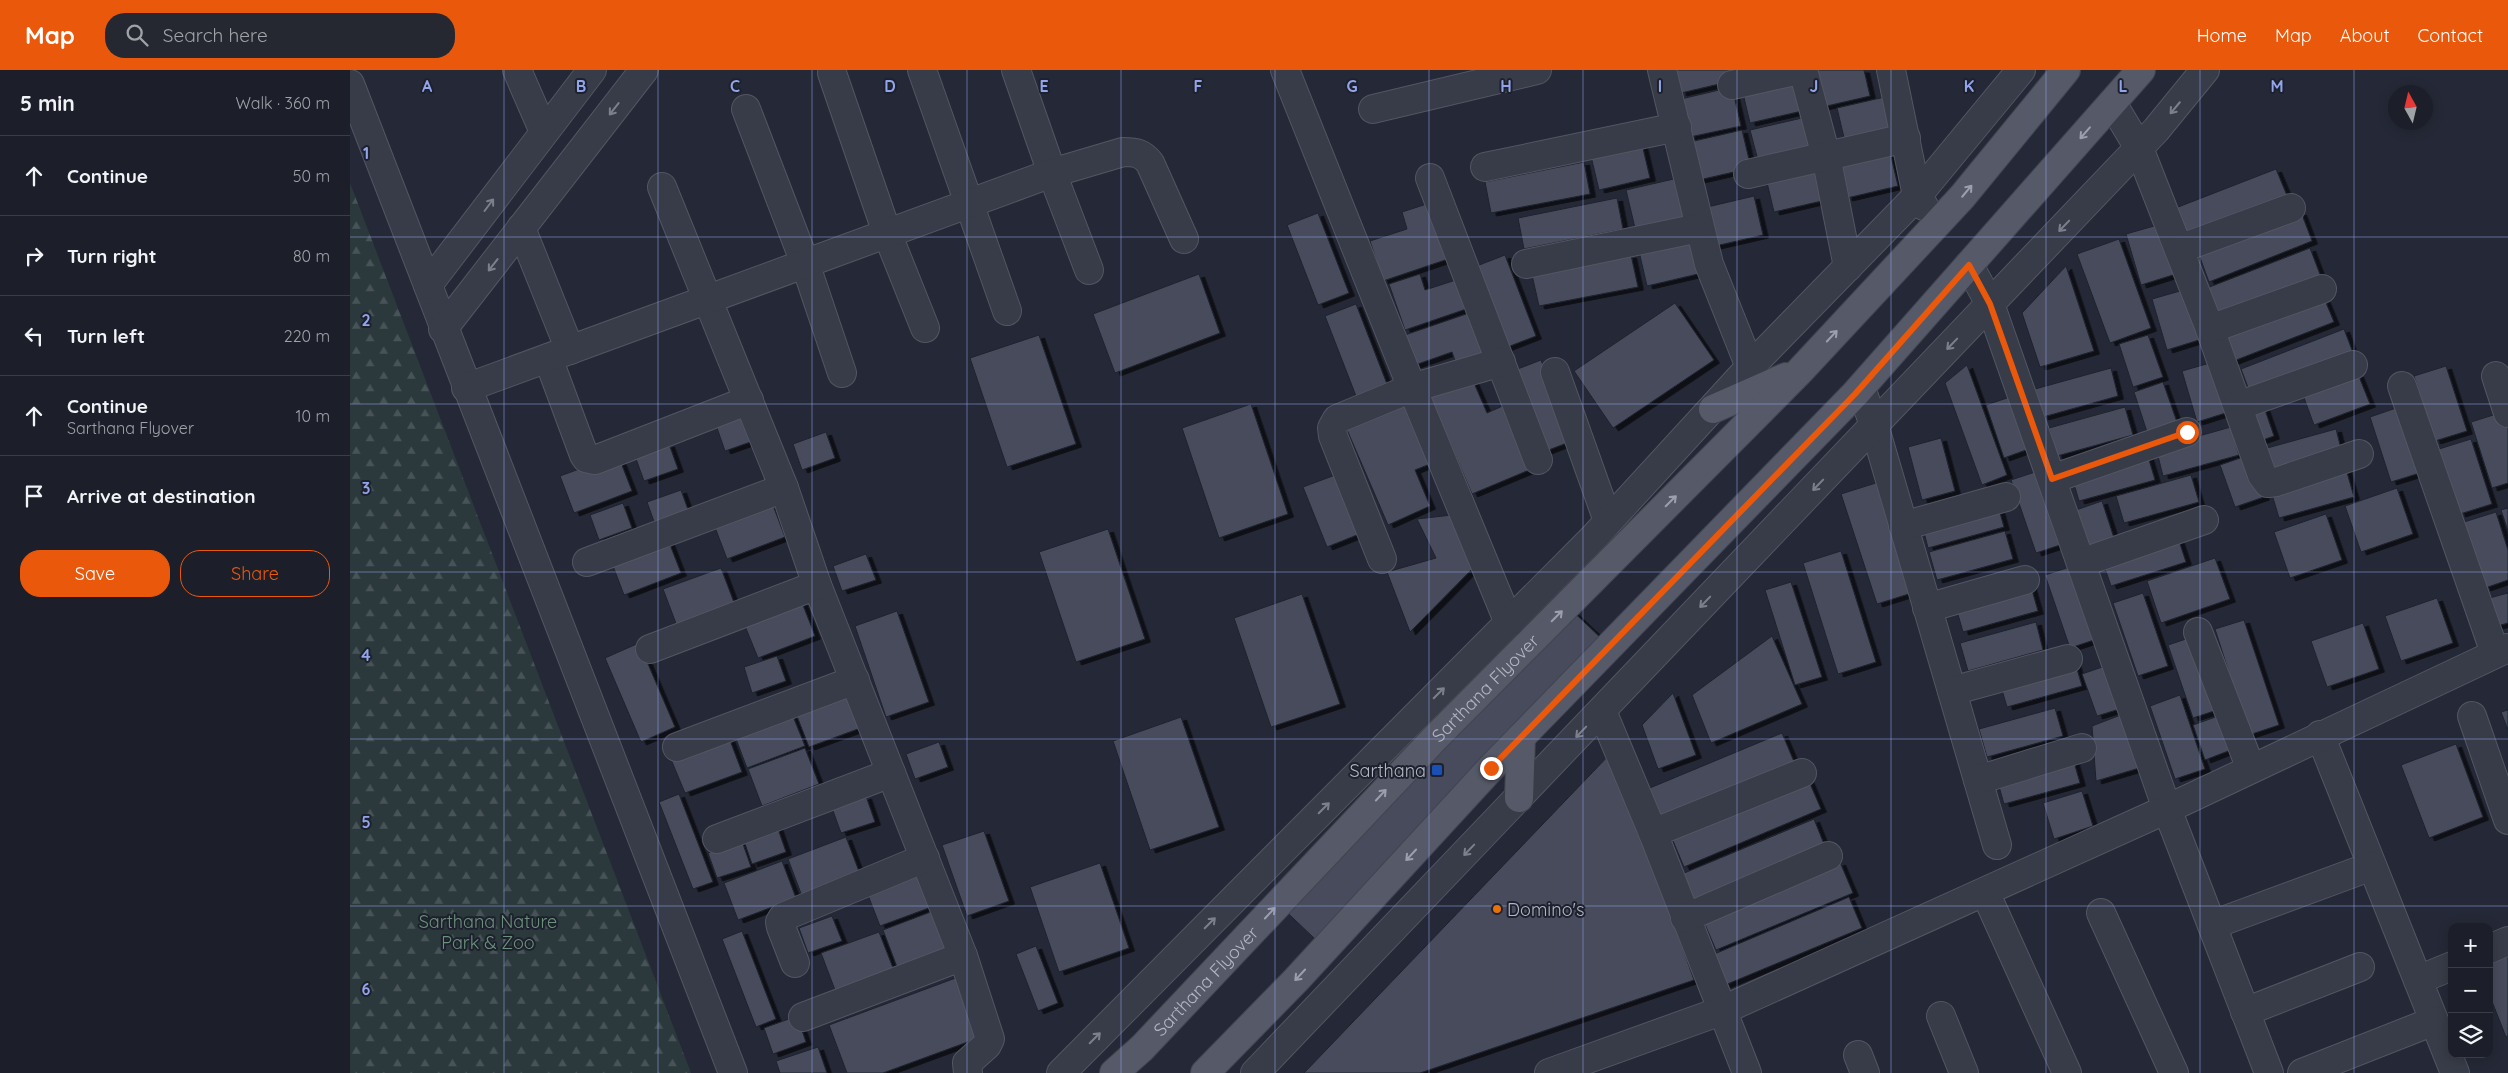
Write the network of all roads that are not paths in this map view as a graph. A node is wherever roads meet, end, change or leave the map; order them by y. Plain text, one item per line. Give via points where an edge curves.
1 (518, 70) edge
2 (592, 70) edge
3 (644, 70) edge
4 (922, 70) edge
5 (1016, 70) edge
6 (1285, 70) edge
7 (1537, 70) edge
8 (1662, 70) edge
9 (1799, 70) edge
10 (1803, 70) edge
11 (1892, 70) edge
12 (2021, 70) edge
13 (2066, 70) edge
14 (2140, 70) edge
15 (2205, 70) edge
16 (832, 74) dead end
17 (1458, 79) edge
18 (350, 84) edge
19 (1732, 85) dead end
20 (2112, 103) junction
21 (746, 109) dead end
22 (1373, 109) dead end
23 (1676, 128) junction
24 (544, 132) junction
25 (1906, 138) junction
26 (2139, 148) junction
27 (1826, 156) junction
28 (1484, 166) dead end
29 (1052, 173) junction
30 (1748, 174) dead end
31 (1430, 178) dead end
32 (662, 187) dead end
33 (1917, 196) junction
34 (970, 203) junction
35 (2291, 208) dead end
36 (1937, 224) junction
37 (521, 228) junction
38 (1699, 228) junction
39 (887, 233) junction
40 (1184, 239) dead end
41 (2179, 248) junction
42 (805, 263) junction
43 (1526, 264) dead end
44 (1969, 265) junction
45 (1848, 267) junction
46 (1089, 270) dead end
47 (428, 285) junction
48 (2322, 289) dead end
49 (706, 300) junction
50 (1990, 304) junction
51 (1007, 311) dead end
52 (925, 328) dead end
53 (443, 329) junction
54 (2210, 329) junction
55 (559, 354) junction
56 (1501, 362) junction
57 (2353, 365) dead end
58 (1750, 367) junction
59 (1555, 372) dead end
60 (1799, 372) junction
61 (842, 373) dead end
62 (2496, 376) dead end
63 (2402, 386) dead end
64 (466, 388) junction
65 (1412, 388) junction
66 (1861, 388) junction
67 (749, 400) junction
68 (2238, 406) junction
69 (1713, 408) junction
70 (2508, 413) edge
71 (1874, 426) junction
72 (2187, 432) dead end
73 (2359, 454) dead end
74 (1538, 460) dead end
75 (2052, 479) junction
76 (784, 488) junction
77 (2006, 496) dead end
78 (2204, 520) dead end
79 (1608, 521) junction
80 (1903, 526) junction
81 (1382, 559) dead end
82 (587, 562) dead end
83 (2081, 563) junction
84 (2025, 580) dead end
85 (818, 585) junction
86 (1927, 608) junction
87 (1509, 623) junction
88 (2198, 632) dead end
89 (650, 650) dead end
90 (2502, 651) edge
91 (2068, 659) dead end
92 (855, 680) junction
93 (1952, 691) junction
94 (1602, 711) junction
95 (2472, 716) dead end
96 (2320, 735) junction
97 (1521, 737) junction
98 (677, 747) dead end
99 (2082, 748) dead end
100 (2251, 769) junction
101 (1802, 772) dead end
102 (892, 773) junction
103 (1978, 780) junction
104 (1519, 798) junction
105 (2167, 809) junction
106 (2508, 820) edge
107 (1653, 833) junction
108 (717, 839) dead end
109 (1997, 844) dead end
110 (1828, 856) dead end
111 (925, 858) junction
112 (2372, 866) junction
113 (1985, 892) junction
114 (2101, 913) dead end
115 (1685, 918) junction
116 (2212, 925) junction
117 (2508, 941) edge
118 (2493, 947) edge
119 (963, 956) junction
120 (796, 963) dead end
121 (2360, 968) dead end
122 (2448, 968) edge
123 (2418, 980) junction
124 (1721, 1011) junction
125 (2246, 1012) junction
126 (1941, 1016) dead end
127 (803, 1017) dead end
128 (2434, 1021) junction
129 (733, 1073) edge
130 (968, 1073) edge
131 (1061, 1073) edge
132 (1114, 1073) edge
133 (1205, 1073) edge
134 (1255, 1073) edge
135 (1548, 1073) edge
136 (1747, 1073) edge
137 (1964, 1073) edge
138 (2066, 1073) edge
139 (2174, 1073) edge
140 (2269, 1073) edge
141 (2302, 1073) edge
142 (2455, 1073) edge

1 - 24 street
2 - 24 street
3 -> 37 street
4 - 34 street
5 - 29 street
6 - 65 street
7 - 17 street
8 - 23 street
9 - 19 street
10 - 27 street
11 - 25 street
12 - 33 street
36 -> 13 main road, Sarthana Flyover
14 - 20 main road
15 -> 26 street via 2174,111
16 - 39 street
17 - 22 street
18 - 47 street
20 - 26 street
20 -> 44 main road
21 - 42 street
23 - 28 street
23 - 38 street
47 -> 24 street
25 - 27 street
25 - 33 street
26 - 41 street
26 -> 50 street
27 - 30 street
27 - 45 street
29 - 34 street
29 - 40 street via 1123,152 1144,156
29 - 46 street
31 - 56 street
32 - 49 street
33 - 36 street
33 - 45 street
34 - 39 street
34 - 51 street
35 - 41 street
60 -> 36 main road, Sarthana Flyover
37 -> 53 street
37 - 55 street
38 - 43 street
38 - 58 street via 1709,264
39 - 42 street
39 - 52 street
41 - 54 street
42 - 49 street
42 - 61 street
44 - 50 street
44 - 66 main road
45 - 58 street
47 - 53 street
48 - 54 street
49 - 55 street
49 - 67 street
50 -> 71 street
50 - 75 street
53 - 64 street
54 - 68 street
55 - 64 street
55 - 67 street via 584,455 590,460
56 - 65 street
56 - 74 street
57 - 68 street
58 - 69 street
59 - 79 street
60 - 69 main road
132 -> 60 main road, Sarthana Flyover via 1436,737
62 - 70 street
63 - 90 street
64 - 129 street
65 - 81 street via 1337,419 1332,428
65 - 87 street
66 - 71 street
66 - 97 main road
67 - 76 street
68 - 73 street via 2262,475 2268,483
69 - 79 street
71 - 80 street
71 -> 94 street
72 - 75 street
75 - 83 street
76 - 82 street
76 - 85 street
77 - 80 street
78 - 83 street
79 - 87 street
80 - 86 street
83 - 105 street
84 - 86 street
85 - 89 street
85 - 92 street
86 - 93 street
131 -> 87 street
88 - 100 street
90 - 96 street
91 - 93 street
92 - 98 street
92 - 102 street
93 - 103 street
94 -> 104 street
94 - 107 street
95 - 106 street
96 - 100 street
96 - 112 street
97 - 104 main road
97 -> 133 main road via 1296,980
99 - 103 street
100 - 105 street
101 - 107 street
102 - 108 street
102 - 111 street
103 - 109 street
104 -> 134 street
105 - 113 street
105 - 116 street
107 - 115 street
110 - 115 street
111 - 119 street
111 - 120 street via 783,917 781,927
112 - 116 street
112 - 123 street
113 - 124 street
113 - 138 street
114 - 139 street
115 - 124 street
116 - 125 street
117 - 118 street
119 - 127 street
119 - 130 street via 990,1039 967,1063
121 - 125 street
122 - 123 street
123 - 128 street
124 - 135 street
124 - 136 street
125 - 140 street
126 - 137 street
128 - 141 street
128 - 142 street

